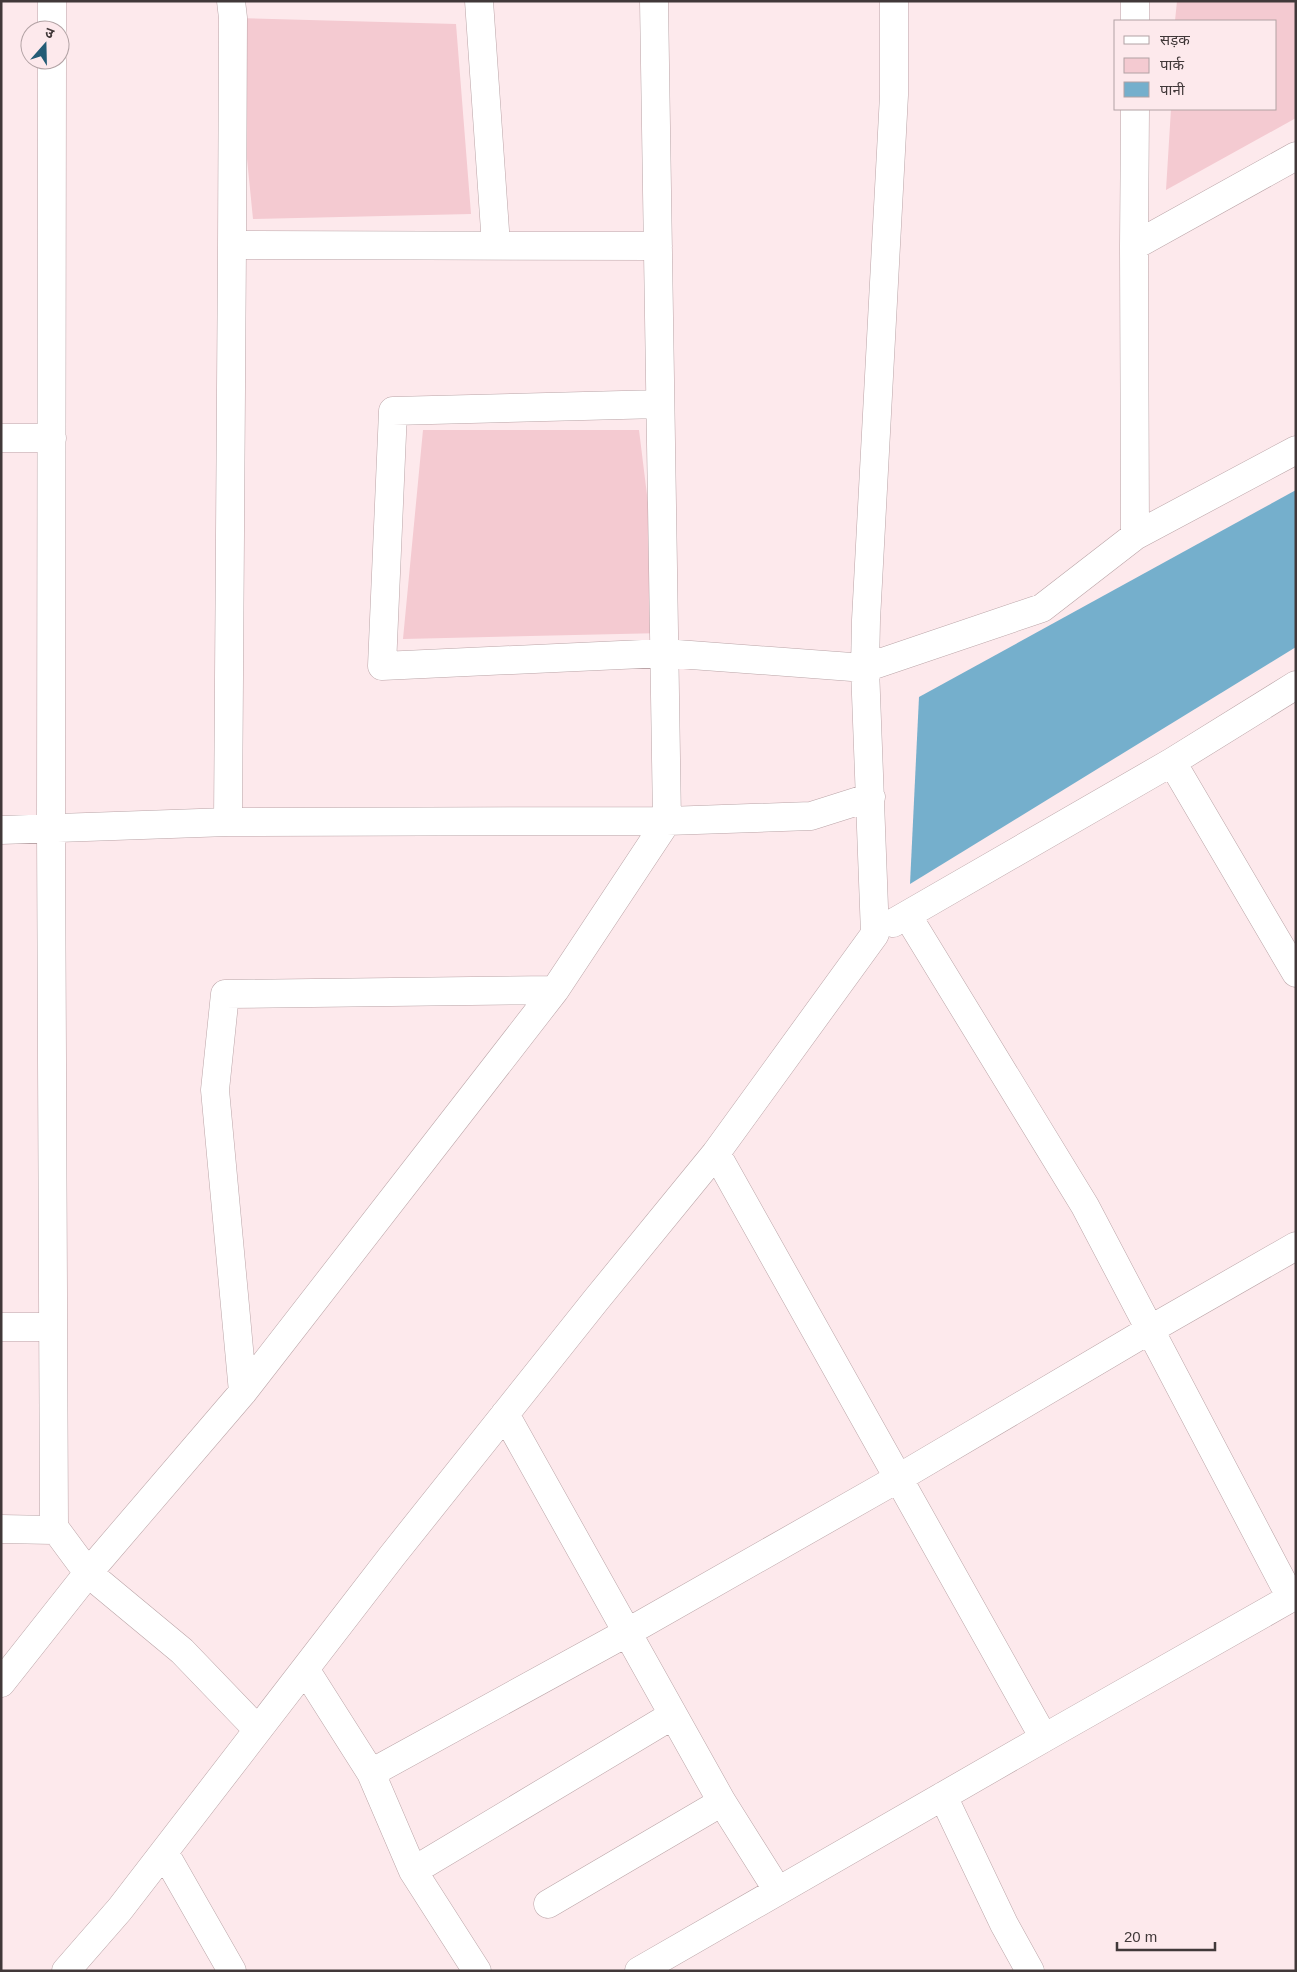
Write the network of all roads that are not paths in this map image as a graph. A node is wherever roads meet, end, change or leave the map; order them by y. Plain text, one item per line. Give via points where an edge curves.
1 (52, 1) edge
2 (231, 1) edge
3 (479, 1) edge
4 (654, 1) edge
5 (894, 1) edge
6 (1135, 1) edge
7 (52, 20) edge
8 (1135, 20) edge
9 (52, 70) edge
10 (1135, 110) edge
11 (1296, 156) edge
12 (232, 245) junction
13 (496, 245) junction
14 (658, 246) junction
15 (1134, 246) junction
16 (660, 404) junction
17 (1, 438) edge
18 (52, 438) junction
19 (1296, 450) edge
20 (1135, 536) junction
21 (664, 652) junction
22 (865, 668) junction
23 (1296, 685) edge
24 (1172, 762) junction
25 (871, 797) junction
26 (667, 821) junction
27 (228, 822) junction
28 (51, 828) junction
29 (1, 830) edge
30 (907, 915) junction
31 (875, 934) junction
32 (1296, 973) edge
33 (555, 990) junction
34 (716, 1153) junction
35 (1296, 1246) edge
36 (1, 1327) edge
37 (53, 1327) junction
38 (1151, 1329) junction
39 (243, 1392) junction
40 (505, 1414) junction
41 (898, 1477) junction
42 (54, 1527) junction
43 (1, 1528) edge
44 (88, 1573) junction
45 (1294, 1597) edge
46 (628, 1632) junction
47 (305, 1669) junction
48 (1, 1683) edge
49 (673, 1715) junction
50 (258, 1730) junction
51 (1044, 1738) junction
52 (371, 1773) junction
53 (943, 1796) junction
54 (722, 1802) junction
55 (164, 1852) junction
56 (413, 1871) junction
57 (778, 1891) junction
58 (548, 1904) dead end
59 (66, 1971) edge
60 (232, 1971) edge
61 (477, 1971) edge
62 (639, 1971) edge
63 (1030, 1971) edge

1 - 7 street
2 - 12 street
3 - 13 street
4 - 14 street
5 - 22 street via 894,96
6 - 8 street
9 - 18 street
10 - 15 street
11 - 15 street
12 - 13 street
12 - 27 street
13 - 14 street
14 - 16 street
15 - 20 street
16 - 21 street
16 - 21 street via 393,411 382,666
17 - 18 street
18 - 28 street
19 - 20 street
20 - 22 street via 1042,608
21 - 22 street
21 - 26 street
22 - 25 street
23 - 24 street
24 - 30 street
24 - 32 street
25 - 26 street via 811,816
25 - 31 street
26 - 27 street
26 - 33 street
27 - 28 street
28 - 29 street
28 - 37 street
30 - 31 street
30 - 38 street via 1085,1206
31 - 34 street
33 - 39 street
33 - 39 street via 225,994 216,1090
34 - 40 street
34 - 41 street
35 - 38 street
36 - 37 street
37 - 42 street
38 - 41 street
38 - 45 street
39 - 44 street
40 - 46 street
40 - 47 street
41 - 46 street
41 - 51 street
42 - 43 street via 53,1530
42 - 44 street
44 - 48 street
44 - 50 street via 182,1651
45 - 51 street
46 - 49 street
46 - 52 street
47 - 50 street
47 - 52 street
49 - 54 street
49 - 56 street
50 - 55 street
51 - 53 street
52 - 56 street
53 - 57 street
53 - 63 street
54 - 57 street
54 - 58 street
55 - 59 street
55 - 60 street
56 - 61 street
57 - 62 street

